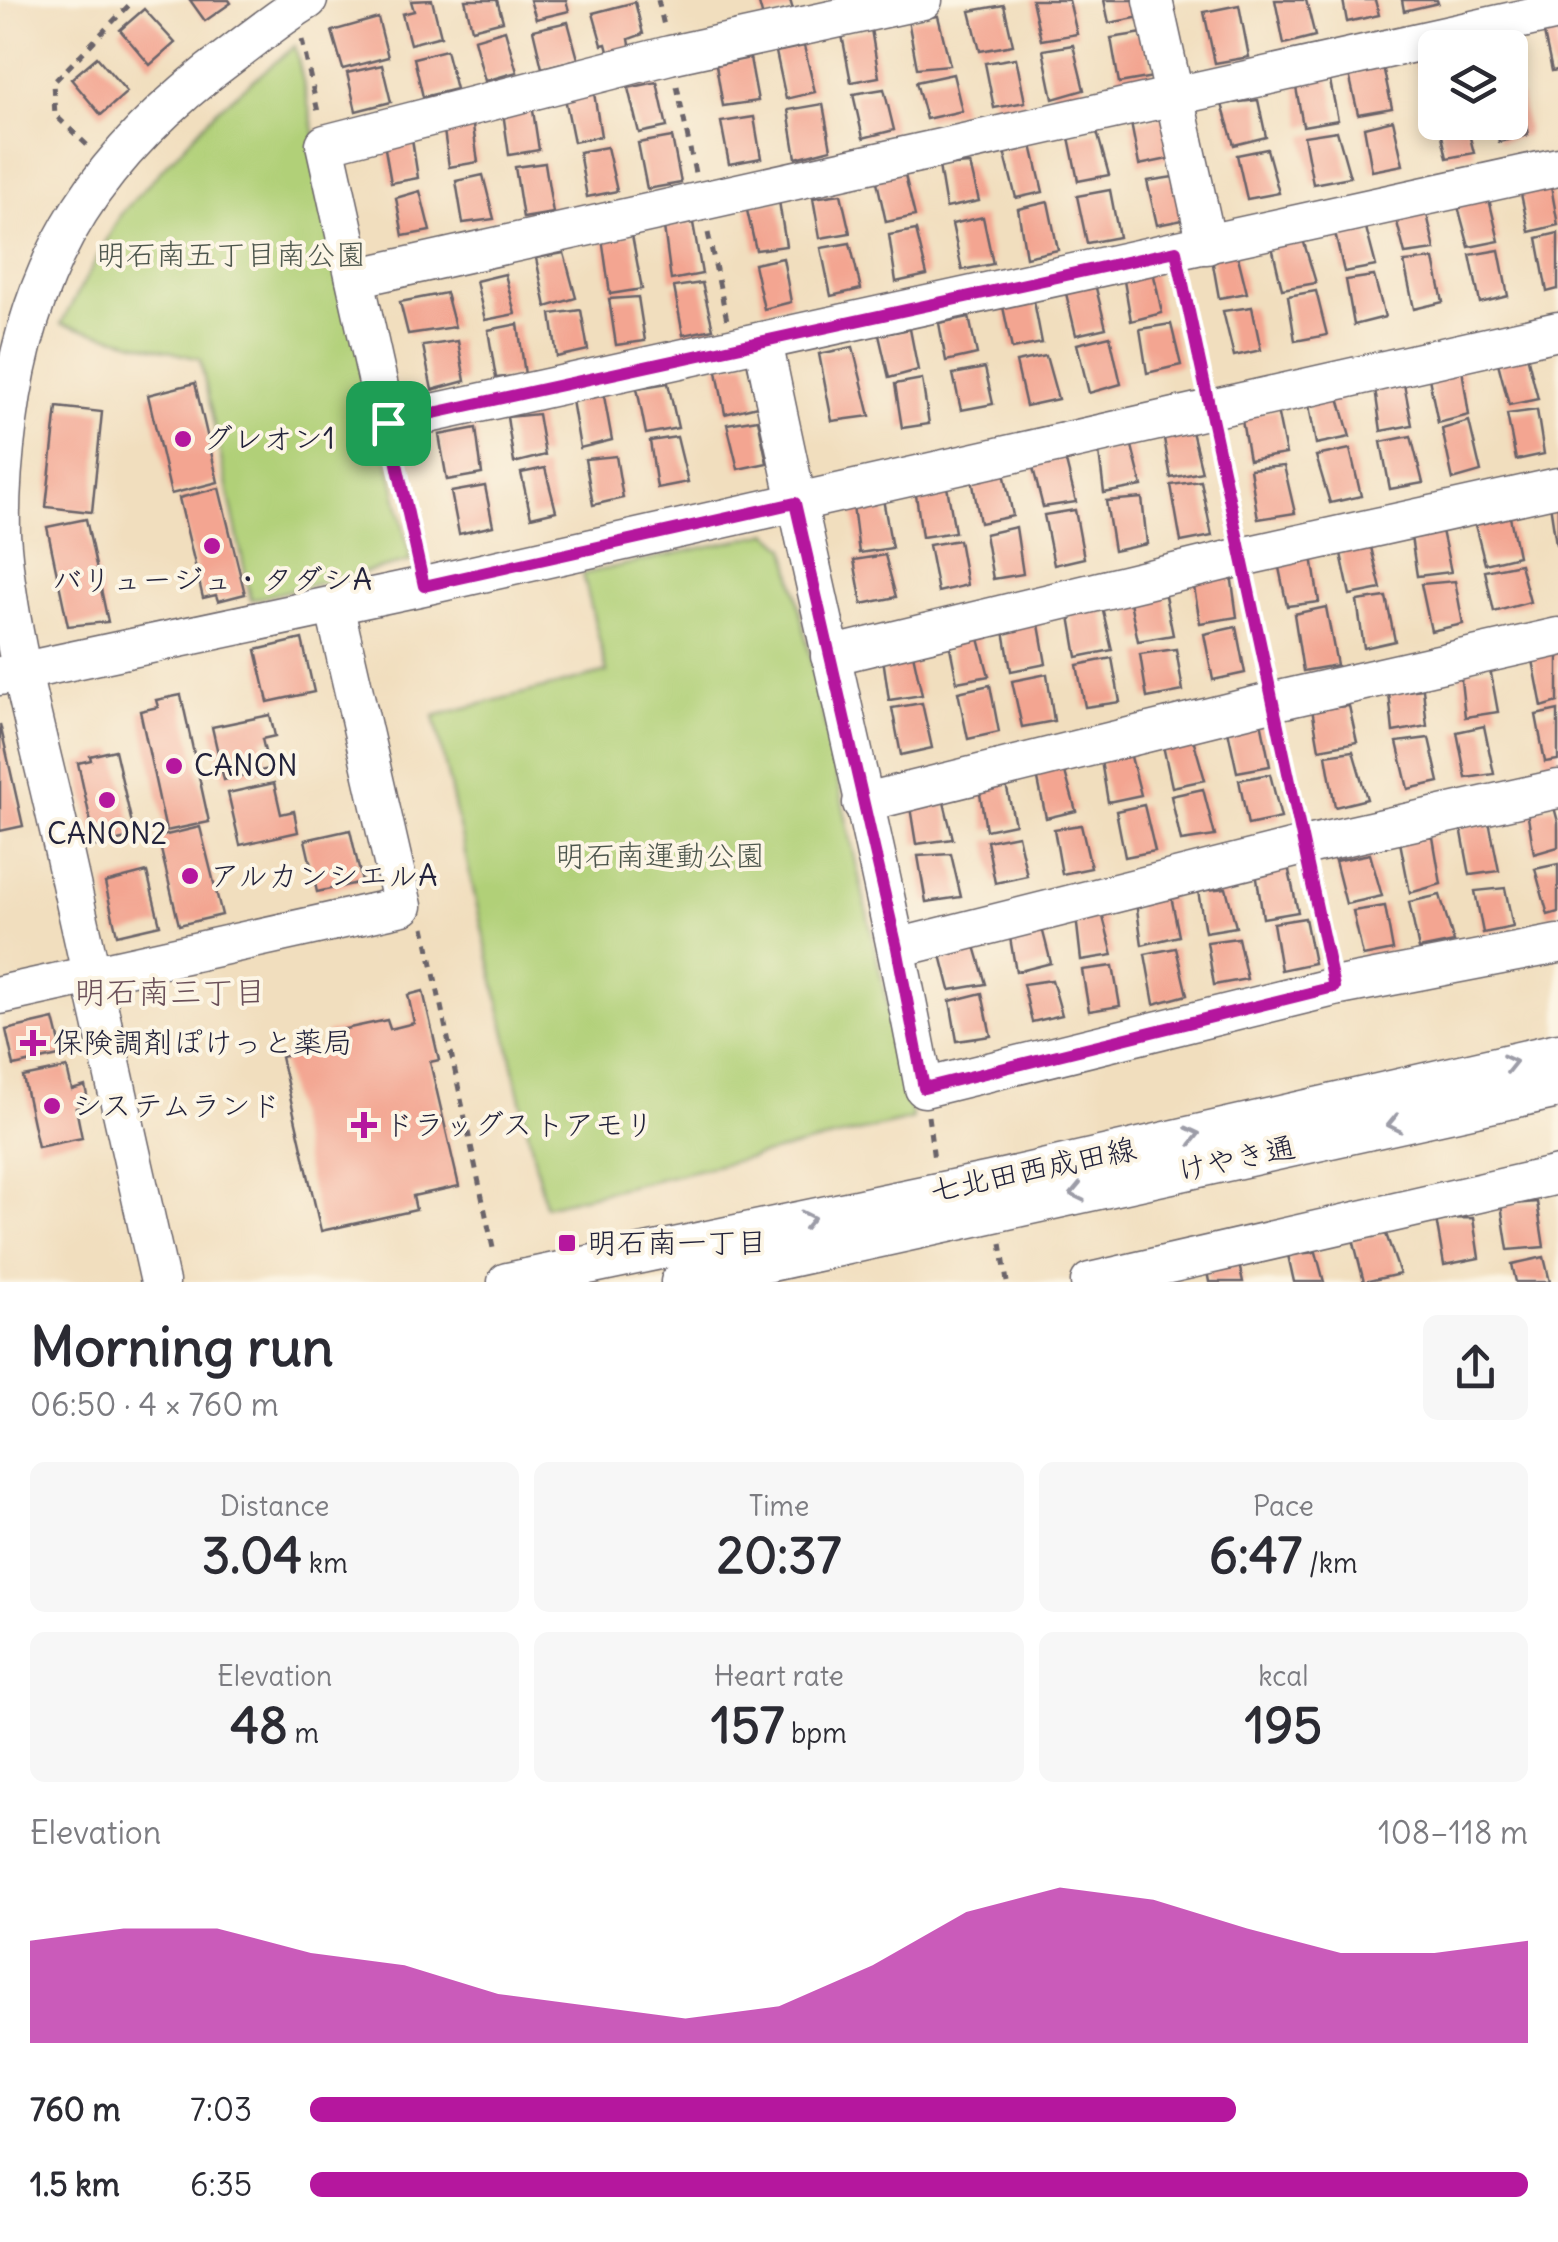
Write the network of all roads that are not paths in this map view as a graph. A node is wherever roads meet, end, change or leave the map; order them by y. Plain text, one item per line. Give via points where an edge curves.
1 (924, 0) edge
2 (1152, 0) edge
3 (302, 4) edge
4 (1558, 12) edge
5 (1174, 98) junction
6 (1558, 167) edge
7 (1191, 248) junction
8 (356, 278) junction
9 (1558, 331) edge
10 (763, 341) junction
11 (1558, 486) edge
12 (795, 503) junction
13 (334, 604) junction
14 (1558, 637) edge
15 (830, 656) junction
16 (12, 673) edge
17 (1558, 789) edge
18 (862, 803) junction
19 (1558, 944) edge
20 (897, 948) junction
21 (92, 974) junction
22 (0, 995) edge
23 (1558, 1052) edge
24 (1558, 1088) edge
25 (1558, 1176) edge
26 (500, 1265) edge
27 (160, 1282) edge
28 (680, 1282) edge
29 (1090, 1282) edge

1 - 8 street via 670,55 325,144
2 - 5 street
3 - 16 street via 192,84 108,170 55,250 30,312 0,484
4 - 5 street
5 - 7 street
5 - 8 street
6 - 7 street
7 - 10 street
8 - 10 street via 388,423
9 - 12 street
10 - 12 street
11 - 15 street
12 - 13 street
12 - 15 street
13 - 16 street
13 - 21 street via 404,906
14 - 18 street
15 - 18 street
16 - 21 street
17 - 20 street
18 - 20 street
19 - 20 street via 1334,987 924,1088
21 - 22 street
21 - 27 street
26 -> 23 street, 七北田西成田線 via 990,1181
24 -> 28 street, けやき通
25 - 29 street

